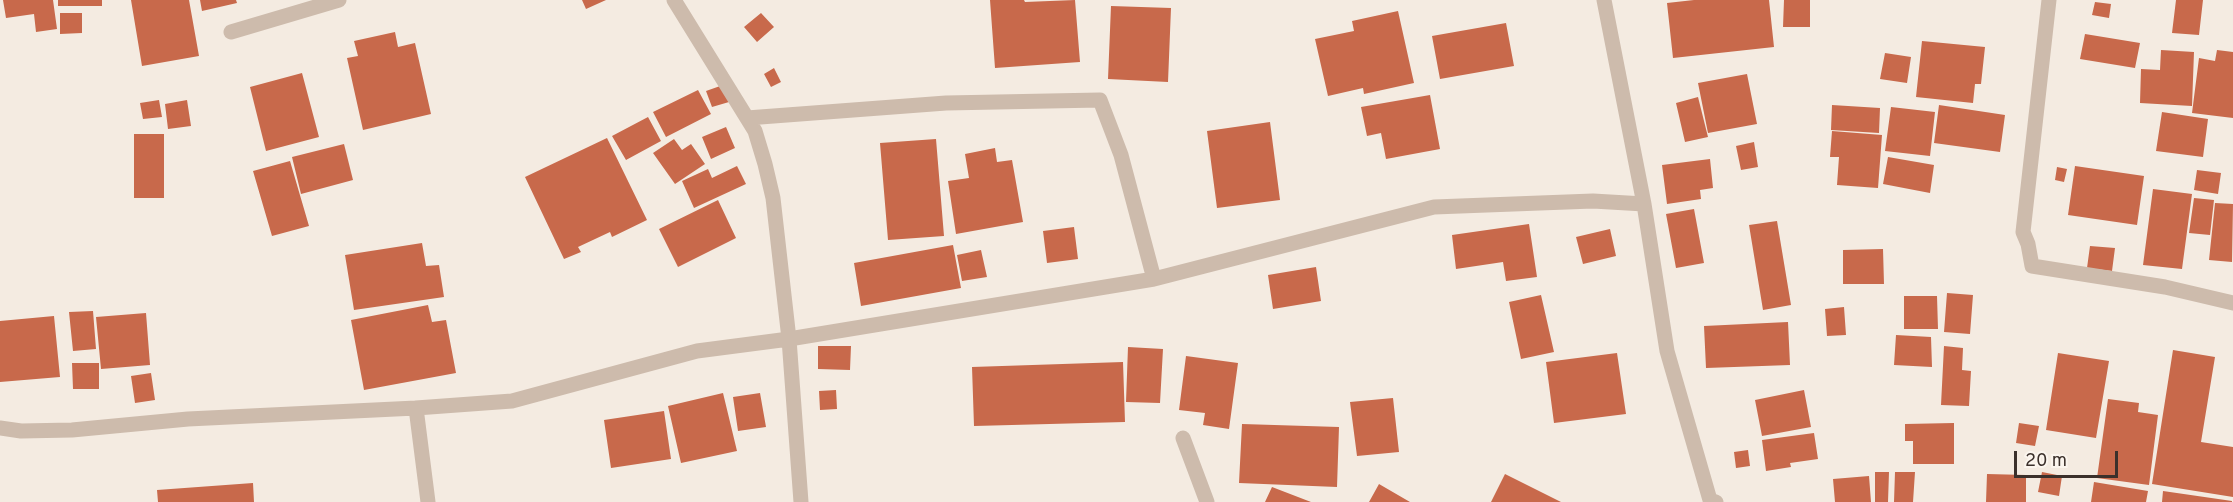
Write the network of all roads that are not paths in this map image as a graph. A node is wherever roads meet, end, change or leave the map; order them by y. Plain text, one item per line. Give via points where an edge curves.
1 (339, 0) edge
2 (674, 0) edge
3 (1604, 0) edge
4 (2049, 0) edge
5 (231, 32) dead end
6 (747, 118) junction
7 (1644, 204) junction
8 (1154, 279) junction
9 (2233, 303) edge
10 (789, 339) junction
11 (416, 408) junction
12 (0, 428) edge
13 (1183, 438) dead end
14 (428, 502) edge
15 (801, 502) edge
16 (1207, 502) edge
17 (1716, 502) edge

1 - 5 street
2 - 6 street
3 - 7 street
4 - 9 street via 2023,232 2032,266 2165,287
6 - 8 street via 946,103 1100,100 1121,155
6 - 10 street via 755,131 773,198
7 - 8 street via 1593,201 1434,207
7 - 17 street via 1667,351 1710,500
8 - 10 street
10 - 11 street via 697,351 512,400
10 - 15 street
11 - 12 street via 72,430
11 - 14 street
13 - 16 street

